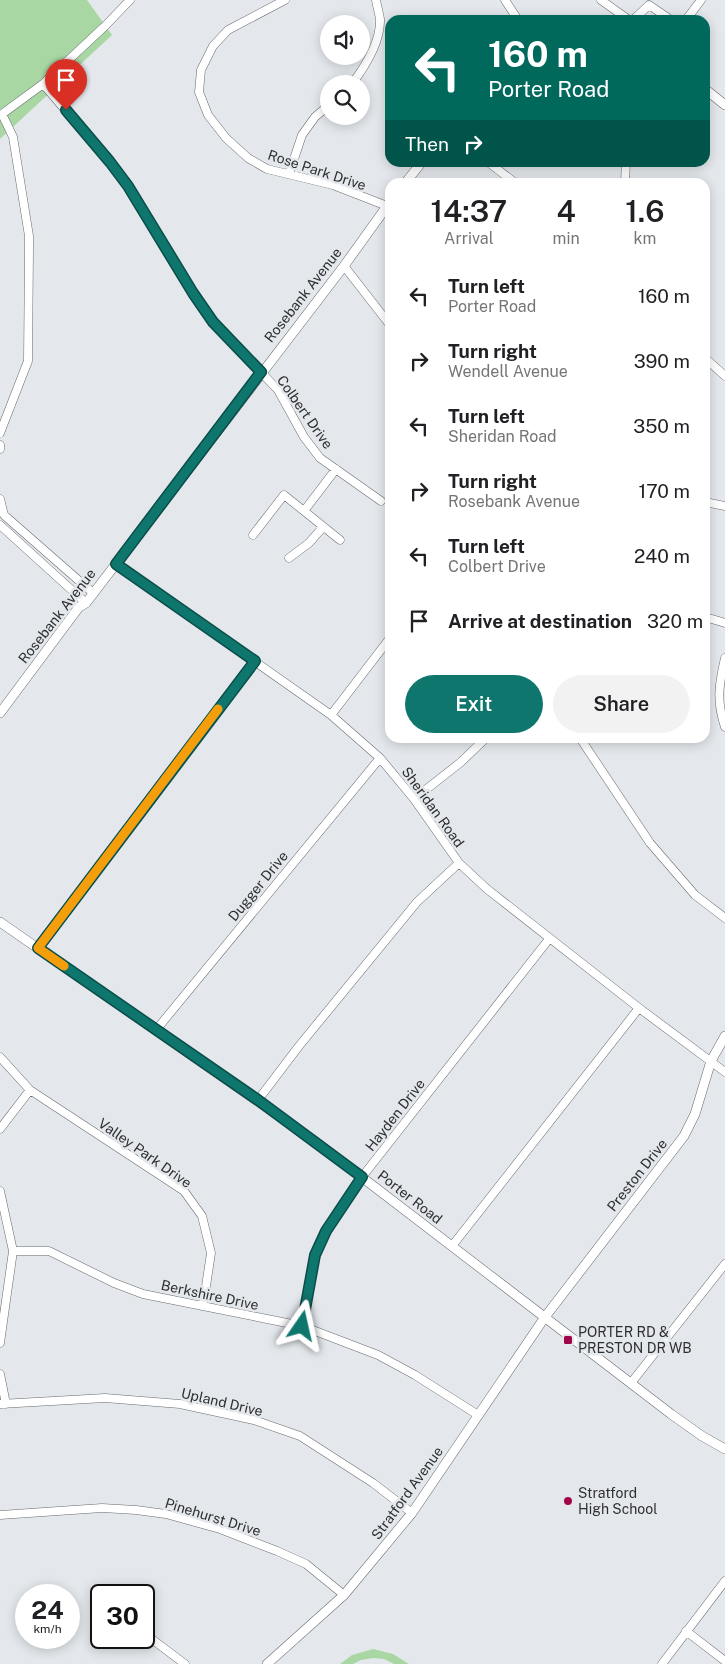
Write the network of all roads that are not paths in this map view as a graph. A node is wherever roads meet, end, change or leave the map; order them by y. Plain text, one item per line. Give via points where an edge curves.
1 (130, 0) edge
2 (285, 0) edge
3 (376, 0) edge
4 (505, 0) edge
5 (601, 0) edge
6 (701, 0) edge
7 (655, 3) edge
8 (515, 15) edge
9 (624, 15) edge
10 (636, 15) edge
11 (666, 15) edge
12 (690, 15) edge
13 (359, 75) edge
14 (43, 84) junction
15 (710, 93) edge
16 (725, 105) edge
17 (320, 113) edge
18 (418, 167) edge
19 (494, 167) edge
20 (289, 174) junction
21 (409, 178) edge
22 (509, 178) edge
23 (385, 203) edge
24 (385, 208) edge
25 (344, 266) junction
26 (385, 319) edge
27 (710, 362) edge
28 (261, 372) junction
29 (725, 376) edge
30 (0, 433) edge
31 (0, 445) edge
32 (0, 449) edge
33 (336, 469) junction
34 (0, 499) edge
35 (381, 501) dead end
36 (710, 503) edge
37 (725, 506) edge
38 (304, 511) junction
39 (2, 517) edge
40 (0, 525) edge
41 (323, 527) junction
42 (253, 535) dead end
43 (340, 540) dead end
44 (289, 558) dead end
45 (116, 564) junction
46 (93, 593) junction
47 (86, 603) junction
48 (710, 618) edge
49 (725, 622) edge
50 (385, 645) edge
51 (725, 658) edge
52 (255, 661) junction
53 (0, 713) edge
54 (331, 715) junction
55 (725, 727) edge
56 (481, 743) edge
57 (583, 743) edge
58 (380, 758) junction
59 (414, 799) junction
60 (459, 863) junction
61 (725, 918) edge
62 (0, 922) edge
63 (549, 939) junction
64 (38, 948) junction
65 (639, 1008) junction
66 (156, 1030) junction
67 (725, 1036) edge
68 (0, 1057) edge
69 (711, 1061) junction
70 (725, 1072) edge
71 (30, 1090) junction
72 (258, 1100) junction
73 (0, 1129) edge
74 (362, 1177) junction
75 (0, 1192) edge
76 (452, 1246) junction
77 (14, 1251) junction
78 (725, 1264) edge
79 (203, 1306) junction
80 (545, 1317) junction
81 (302, 1326) junction
82 (0, 1343) edge
83 (0, 1374) edge
84 (631, 1384) junction
85 (3, 1404) edge
86 (478, 1415) junction
87 (725, 1448) edge
88 (412, 1513) junction
89 (0, 1514) edge
90 (725, 1581) edge
91 (344, 1595) junction
92 (686, 1631) junction
93 (155, 1642) edge
94 (725, 1661) edge
95 (185, 1664) edge
96 (267, 1664) edge
97 (662, 1664) edge

1 - 14 street
2 - 20 street, Rose Park Drive via 228,30 213,46 201,70 200,92 208,115 226,138 248,158 267,169
3 - 13 street via 380,21 375,45
4 - 8 street
5 - 9 street
6 - 12 street
7 - 10 street
7 - 11 street
14 - 28 street, Colbert Drive via 110,162 213,322
14 - 30 street via 2,114 13,137 29,243 28,361
15 - 16 street
17 - 20 street via 302,135
18 - 21 street
19 - 22 street
20 - 23 street, Rose Park Drive
24 - 25 street, Rosebank Avenue
25 - 26 street
25 - 28 street, Rosebank Avenue
27 - 29 street
28 - 33 street, Colbert Drive via 278,390 304,437 320,458
28 - 45 street, Rosebank Avenue
31 - 32 street
33 - 35 street, Colbert Drive
33 - 38 street
34 - 39 street
36 - 37 street
38 - 41 street
38 - 42 street via 284,495
39 - 46 street
40 - 47 street
41 - 43 street
41 - 44 street
45 - 46 street, Rosebank Avenue
45 - 52 street, Sheridan Road
46 - 47 street, Rosebank Avenue
47 - 53 street, Rosebank Avenue via 79,607
48 - 49 street
50 - 54 street
51 - 55 street via 718,700
52 - 54 street, Sheridan Road
52 - 64 street
54 - 58 street, Sheridan Road
56 - 59 street
57 - 61 street via 650,843 695,895
58 - 59 street, Sheridan Road
58 - 66 street, Dugger Drive
59 - 60 street, Sheridan Road
60 - 63 street, Sheridan Road
60 - 72 street via 417,902
62 - 64 street, Porter Road
63 - 65 street, Sheridan Road
63 - 74 street, Hayden Drive
64 - 66 street, Porter Road
65 - 69 street, Sheridan Road
65 - 76 street
66 - 72 street, Porter Road
67 - 69 street, Preston Drive
68 - 71 street, Valley Park Drive
69 - 70 street, Sheridan Road
69 - 80 street, Preston Drive via 695,1114 684,1136
71 - 73 street
71 - 79 street, Valley Park Drive via 184,1191 202,1216 211,1253
72 - 74 street, Porter Road
74 - 76 street, Porter Road
74 - 81 street, Hayden Drive via 326,1231 315,1255
75 - 77 street
76 - 80 street, Porter Road
77 - 79 street, Berkshire Drive via 49,1251 126,1288
77 - 82 street
78 - 84 street
79 - 81 street, Berkshire Drive
80 - 84 street, Porter Road
80 - 86 street, Stratford Avenue
81 - 86 street, Berkshire Drive via 378,1355
83 - 85 street
84 - 87 street, Porter Road via 702,1436
85 - 88 street, Upland Drive via 105,1398 180,1404 254,1420 300,1436 373,1483
86 - 88 street, Stratford Avenue
88 - 91 street, Stratford Avenue
89 - 91 street, Pinehurst Drive via 102,1508 166,1514 220,1529 306,1564
90 - 92 street
91 - 96 street, Stratford Avenue
92 - 94 street
92 - 97 street
93 - 95 street

